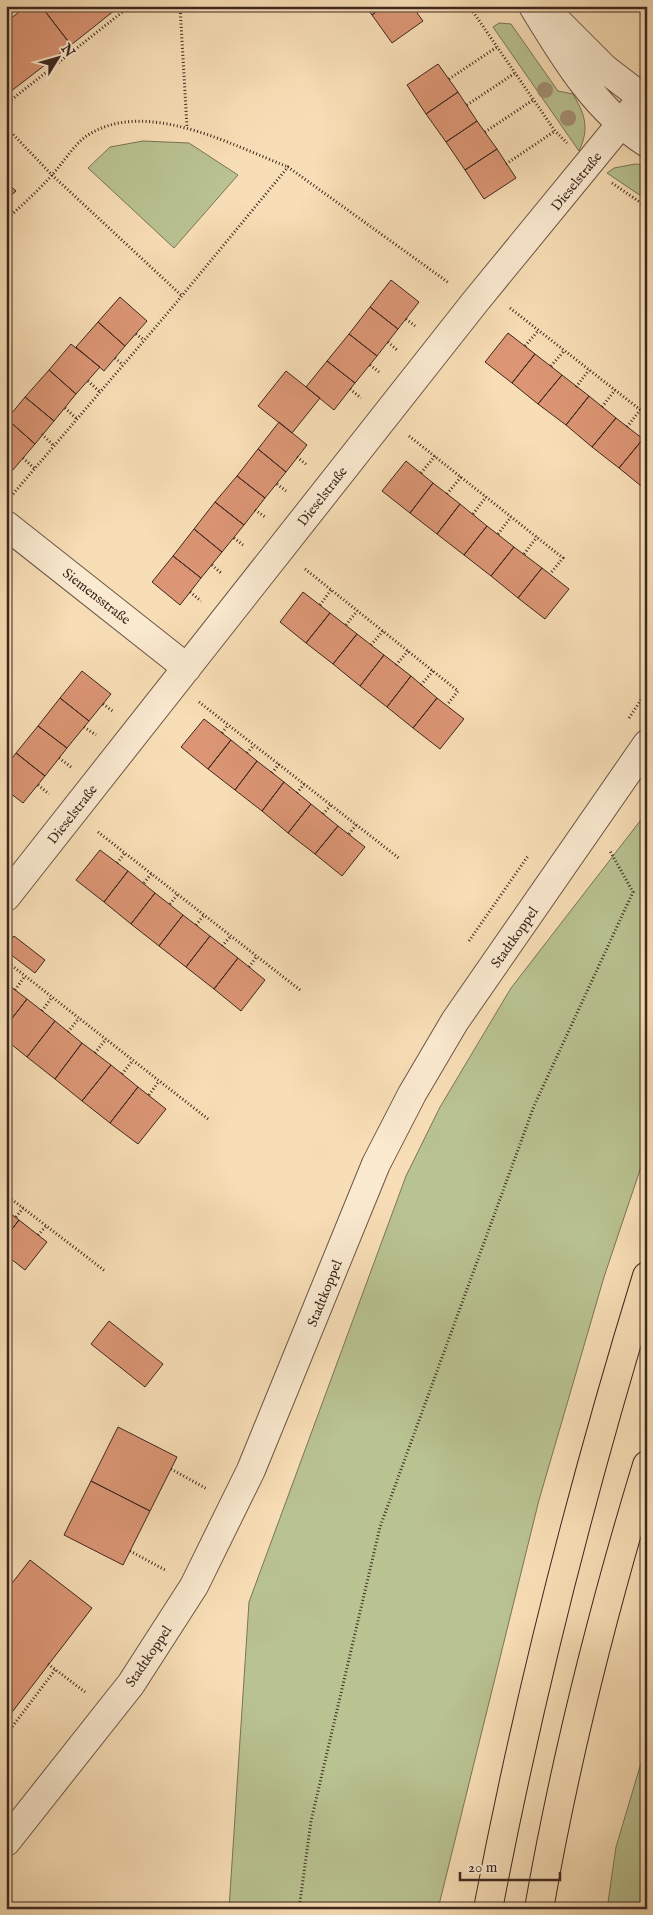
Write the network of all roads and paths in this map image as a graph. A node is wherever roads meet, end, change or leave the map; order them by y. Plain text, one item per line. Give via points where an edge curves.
1 (130, 6) edge
2 (180, 6) edge
3 (469, 6) edge
4 (533, 6) edge
5 (543, 6) edge
6 (107, 17) dead end
7 (111, 21) junction
8 (497, 47) junction
9 (35, 73) dead end
10 (515, 73) junction
11 (39, 78) junction
12 (449, 79) dead end
13 (534, 100) junction
14 (644, 100) edge
15 (6, 104) edge
16 (467, 105) dead end
17 (621, 124) junction
18 (6, 127) edge
19 (187, 127) junction
20 (555, 131) junction
21 (485, 132) dead end
22 (647, 143) edge
23 (506, 164) dead end
24 (288, 167) junction
25 (588, 167) junction
26 (52, 175) junction
27 (6, 206) edge
28 (647, 207) edge
29 (13, 213) junction
30 (6, 220) edge
31 (181, 295) junction
32 (480, 296) junction
33 (538, 330) junction
34 (136, 334) dead end
35 (144, 340) junction
36 (526, 346) dead end
37 (564, 351) junction
38 (115, 358) dead end
39 (123, 365) junction
40 (551, 366) dead end
41 (589, 370) junction
42 (88, 381) dead end
43 (576, 386) dead end
44 (615, 390) junction
45 (100, 392) junction
46 (602, 407) dead end
47 (64, 408) dead end
48 (640, 410) junction
49 (647, 415) edge
50 (385, 417) junction
51 (77, 419) junction
52 (627, 427) dead end
53 (42, 434) dead end
54 (54, 446) junction
55 (435, 456) junction
56 (23, 458) dead end
57 (35, 469) junction
58 (421, 473) dead end
59 (461, 477) junction
60 (447, 494) dead end
61 (12, 496) dead end
62 (486, 497) junction
63 (473, 514) dead end
64 (512, 517) junction
65 (6, 525) edge
66 (498, 534) dead end
67 (537, 537) junction
68 (280, 550) junction
69 (524, 554) dead end
70 (550, 574) dead end
71 (331, 590) junction
72 (320, 605) dead end
73 (357, 611) junction
74 (346, 625) dead end
75 (383, 631) junction
76 (371, 645) dead end
77 (408, 651) junction
78 (396, 665) dead end
79 (433, 670) junction
80 (181, 675) junction
81 (421, 685) dead end
82 (447, 705) dead end
83 (228, 725) junction
84 (222, 733) dead end
85 (647, 744) edge
86 (254, 745) junction
87 (247, 754) dead end
88 (279, 764) junction
89 (272, 773) dead end
90 (304, 784) junction
91 (297, 793) dead end
92 (330, 805) junction
93 (73, 813) junction
94 (323, 814) dead end
95 (593, 821) junction
96 (356, 825) junction
97 (349, 834) dead end
98 (125, 853) junction
99 (400, 859) dead end
100 (117, 862) dead end
101 (151, 874) junction
102 (144, 883) dead end
103 (178, 894) junction
104 (6, 898) edge
105 (170, 904) dead end
106 (204, 915) junction
107 (196, 925) dead end
108 (231, 936) junction
109 (222, 946) dead end
110 (257, 956) junction
111 (6, 961) edge
112 (249, 967) dead end
113 (25, 976) junction
114 (15, 990) dead end
115 (300, 990) dead end
116 (52, 997) junction
117 (42, 1011) dead end
118 (79, 1018) junction
119 (68, 1032) dead end
120 (106, 1039) junction
121 (96, 1053) dead end
122 (133, 1060) junction
123 (122, 1074) dead end
124 (159, 1081) junction
125 (149, 1095) dead end
126 (208, 1119) dead end
127 (6, 1195) edge
128 (23, 1208) junction
129 (16, 1217) dead end
130 (46, 1226) junction
131 (38, 1235) dead end
132 (105, 1271) dead end
133 (647, 1276) edge
134 (647, 1465) edge
135 (171, 1469) dead end
136 (235, 1505) junction
137 (130, 1551) dead end
138 (194, 1586) junction
139 (48, 1664) dead end
140 (56, 1670) junction
141 (86, 1693) dead end
142 (6, 1735) edge
143 (6, 1842) edge
144 (299, 1909) edge
145 (488, 1909) edge
146 (539, 1909) edge

1 - 7 path
2 - 19 path
3 - 8 path
4 - 17 street via 570,67
5 - 14 street via 605,69
6 - 7 path
7 - 11 path
8 - 10 path
8 - 12 path
9 - 11 path
10 - 13 path
10 - 16 path
11 - 15 path
13 - 20 path
13 - 21 path
14 - 17 street, Dieselstraße
17 - 22 street
17 - 25 street, Dieselstraße
18 - 26 path
19 - 24 path
19 - 26 path via 150,121 110,125 88,135
20 - 23 path
20 - 25 path
24 - 31 path
24 - 32 path
25 - 28 path
25 - 32 street, Dieselstraße
26 - 29 path
26 - 31 path
27 - 29 path
29 - 30 path
31 - 35 path
32 - 33 path
32 - 50 street, Dieselstraße
33 - 36 path
33 - 37 path
34 - 35 path
35 - 39 path
37 - 40 path
37 - 41 path
38 - 39 path
39 - 45 path
41 - 43 path
41 - 44 path
42 - 45 path
44 - 46 path
44 - 48 path
45 - 51 path
47 - 51 path
48 - 49 path
48 - 52 path
50 - 55 path
50 - 68 street, Dieselstraße
51 - 54 path
53 - 54 path
54 - 57 path
55 - 58 path
55 - 59 path
56 - 57 path
57 - 61 path
59 - 60 path
59 - 62 path
62 - 63 path
62 - 64 path
64 - 66 path
64 - 67 path
65 - 80 street, Siemensstraße
67 - 69 path
67 - 70 path via 563,558
68 - 71 path
68 - 80 street, Dieselstraße
71 - 72 path
71 - 73 path
73 - 74 path
73 - 75 path
75 - 76 path
75 - 77 path
77 - 78 path
77 - 79 path
79 - 81 path
79 - 82 path via 458,691
80 - 83 path
80 - 93 street, Dieselstraße
83 - 84 path
83 - 86 path
85 - 95 street, Stadtkoppel
86 - 87 path
86 - 88 path
88 - 89 path
88 - 90 path
90 - 91 path
90 - 92 path
92 - 94 path
92 - 96 path
93 - 98 path
93 - 104 street, Dieselstraße
95 - 136 street, Stadtkoppel via 455,1021 412,1094 376,1164
95 - 144 path via 633,892 534,1106 380,1527 311,1821
96 - 97 path
96 - 99 path
98 - 100 path
98 - 101 path
101 - 102 path
101 - 103 path
103 - 105 path
103 - 106 path
106 - 107 path
106 - 108 path
108 - 109 path
108 - 110 path
110 - 112 path
110 - 115 path
111 - 113 path
113 - 114 path
113 - 116 path
116 - 117 path
116 - 118 path
118 - 119 path
118 - 120 path
120 - 121 path
120 - 122 path
122 - 123 path
122 - 124 path
124 - 125 path
124 - 126 path
127 - 128 path
128 - 129 path
128 - 130 path
130 - 131 path
130 - 132 path
133 - 145 highway via 589,1474 543,1653
134 - 146 highway via 590,1676
135 - 136 path
136 - 138 street, Stadtkoppel
137 - 138 path
138 - 143 street, Stadtkoppel via 131,1684
139 - 140 path
140 - 141 path
140 - 142 path

